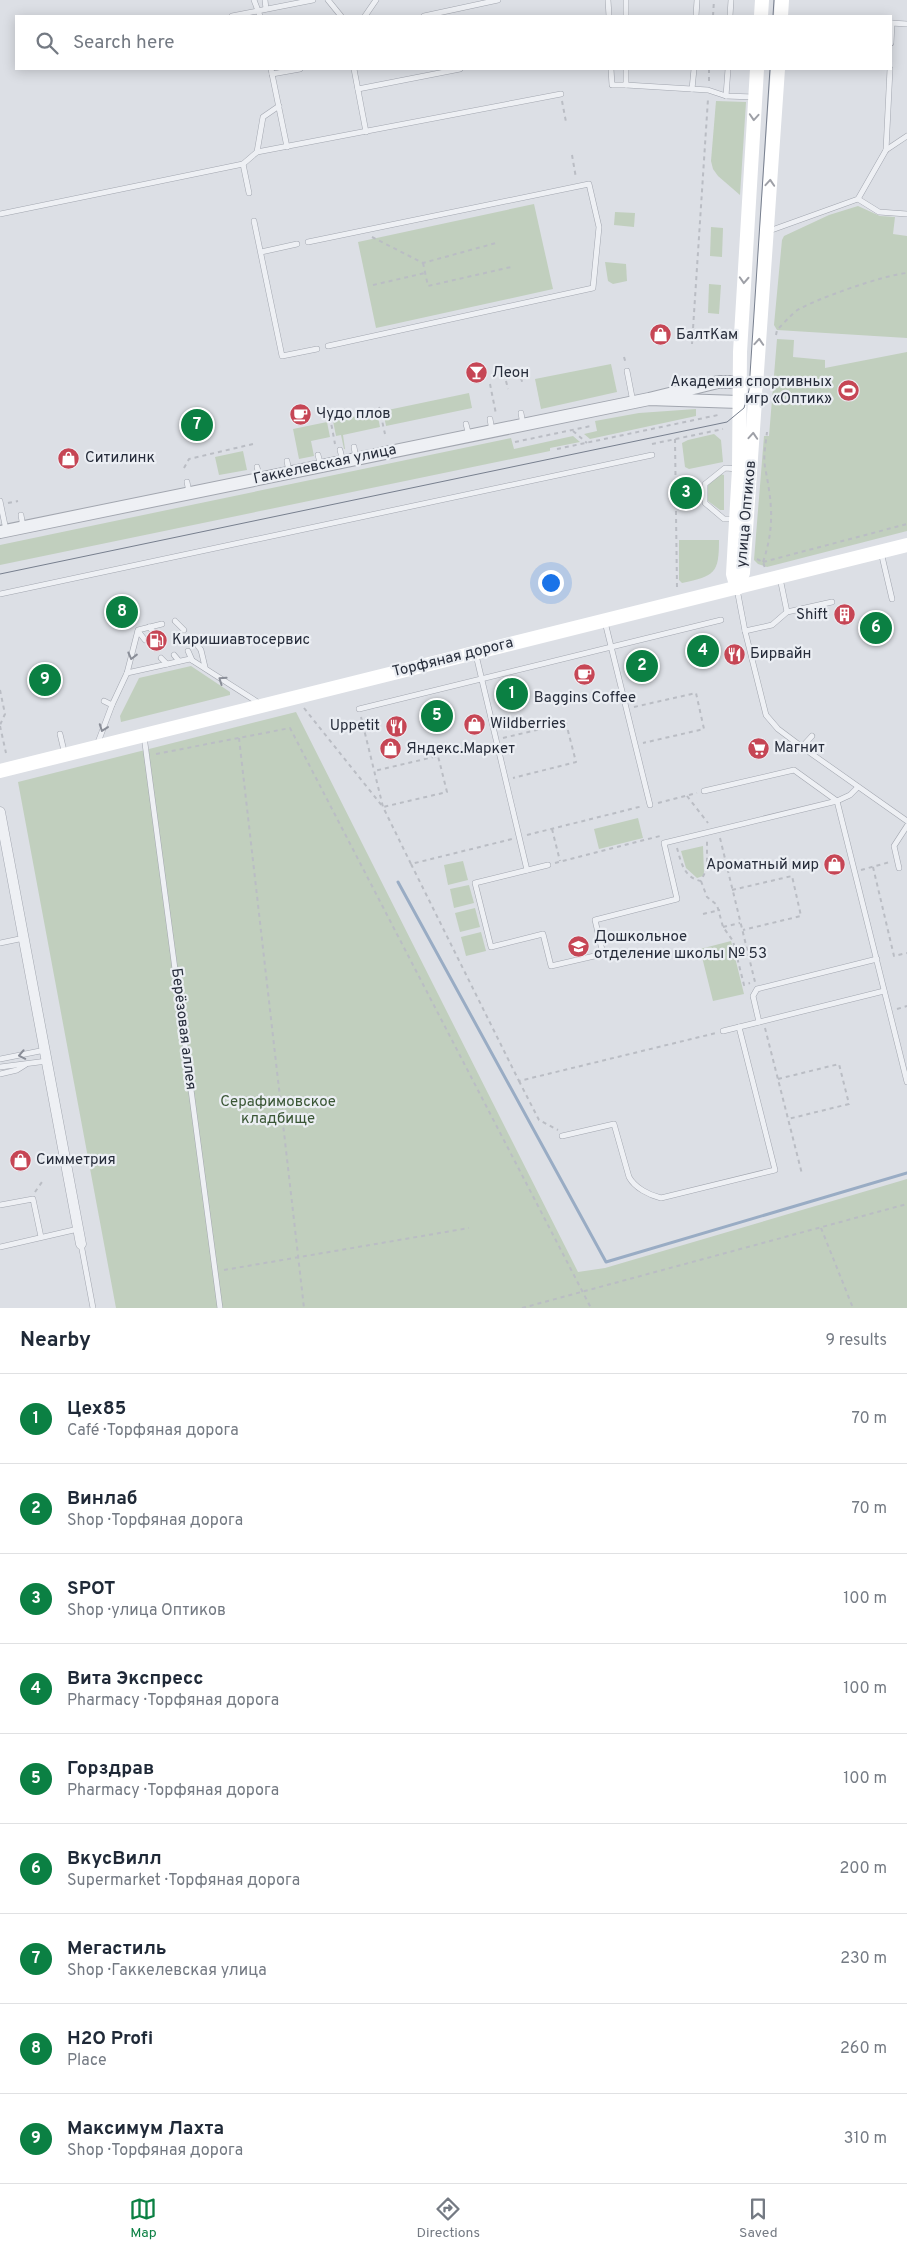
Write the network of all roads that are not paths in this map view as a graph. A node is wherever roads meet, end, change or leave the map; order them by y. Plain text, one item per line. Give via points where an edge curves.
1 (254, 0) edge
2 (265, 0) edge
3 (313, 0) edge
4 (328, 0) edge
5 (376, 0) edge
6 (498, 0) edge
7 (608, 0) edge
8 (626, 0) edge
9 (697, 0) edge
10 (731, 0) edge
11 (762, 0) edge
12 (782, 0) edge
13 (266, 9) junction
14 (259, 13) edge
15 (241, 15) edge
16 (340, 15) edge
17 (365, 15) edge
18 (429, 15) edge
19 (609, 15) edge
20 (626, 15) edge
21 (696, 15) edge
22 (730, 15) edge
23 (761, 15) edge
24 (781, 15) edge
25 (892, 23) edge
26 (907, 24) edge
27 (291, 70) edge
28 (354, 70) edge
29 (455, 70) edge
30 (611, 70) edge
31 (626, 70) edge
32 (694, 70) edge
33 (728, 70) edge
34 (758, 70) edge
35 (778, 70) edge
36 (890, 70) edge
37 (272, 72) edge
38 (626, 85) junction
39 (358, 89) junction
40 (692, 89) junction
41 (561, 94) road end
42 (726, 96) junction
43 (756, 97) junction
44 (279, 106) junction
45 (366, 132) junction
46 (907, 136) edge
47 (287, 147) junction
48 (886, 150) junction
49 (257, 152) junction
50 (243, 164) junction
51 (249, 193) dead end
52 (858, 199) junction
53 (0, 214) edge
54 (907, 214) edge
55 (254, 221) dead end
56 (767, 232) junction
57 (308, 242) dead end
58 (297, 244) dead end
59 (261, 252) junction
60 (328, 346) dead end
61 (317, 348) dead end
62 (627, 370) dead end
63 (740, 382) junction
64 (756, 390) junction
65 (649, 399) junction
66 (633, 402) junction
67 (739, 402) junction
68 (652, 454) dead end
69 (739, 468) junction
70 (0, 501) edge
71 (736, 519) junction
72 (3, 531) edge
73 (907, 545) edge
74 (881, 552) junction
75 (779, 577) junction
76 (737, 588) junction
77 (0, 594) edge
78 (892, 598) dead end
79 (832, 602) dead end
80 (786, 612) junction
81 (721, 620) dead end
82 (605, 621) junction
83 (175, 622) dead end
84 (162, 624) dead end
85 (149, 627) junction
86 (184, 630) dead end
87 (138, 631) junction
88 (745, 631) junction
89 (158, 638) dead end
90 (146, 640) dead end
91 (198, 646) dead end
92 (611, 648) junction
93 (188, 651) dead end
94 (476, 652) junction
95 (174, 655) dead end
96 (161, 658) dead end
97 (192, 660) junction
98 (179, 661) junction
99 (167, 664) junction
100 (205, 667) junction
101 (127, 673) junction
102 (482, 679) junction
103 (104, 700) dead end
104 (112, 705) junction
105 (264, 706) junction
106 (358, 709) road end
107 (60, 734) dead end
108 (144, 735) junction
109 (812, 736) dead end
110 (96, 747) junction
111 (802, 747) junction
112 (65, 755) junction
113 (0, 771) edge
114 (858, 787) junction
115 (704, 791) road end
116 (837, 801) junction
117 (650, 805) road end
118 (0, 812) edge
119 (907, 821) edge
120 (907, 826) edge
121 (3, 848) edge
122 (548, 865) road end
123 (900, 868) dead end
124 (527, 870) junction
125 (24, 938) junction
126 (0, 943) edge
127 (877, 959) junction
128 (884, 991) junction
129 (761, 1021) junction
130 (739, 1027) junction
131 (723, 1031) road end
132 (45, 1050) junction
133 (0, 1059) edge
134 (47, 1061) junction
135 (26, 1065) junction
136 (0, 1067) edge
137 (0, 1074) edge
138 (907, 1082) edge
139 (565, 1136) road end
140 (0, 1205) edge
141 (78, 1229) junction
142 (40, 1238) junction
143 (81, 1244) joint
144 (0, 1247) edge
145 (93, 1308) edge
146 (220, 1308) edge

1 - 14 lane
2 - 13 lane
3 - 13 lane
4 - 16 lane
5 - 17 lane
6 - 18 lane
7 - 19 lane
8 - 20 lane
9 - 21 lane
10 - 22 lane
11 - 23 main road
12 - 24 main road
13 - 14 lane
14 - 15 lane
25 - 26 lane
27 - 37 lane
28 - 39 lane
29 - 39 lane
30 - 38 lane via 612,85
31 - 38 lane
32 - 40 lane
33 - 42 lane
34 - 43 main road, улица Оптиков
56 -> 35 main road, улица Оптиков
36 - 48 lane
37 - 44 lane
38 - 40 lane
39 - 45 lane
40 - 42 lane
41 - 45 lane
42 - 43 lane
43 -> 63 main road, улица Оптиков
44 - 47 lane
44 - 49 lane via 263,117
45 - 47 lane
46 - 48 lane
47 - 49 lane
48 - 52 lane
49 - 50 lane
50 - 51 lane
50 - 53 lane
52 - 54 lane via 879,212
52 - 56 lane
55 - 59 lane
64 -> 56 main road, улица Оптиков
57 - 60 lane via 589,184 599,227 593,288
58 - 59 lane
59 - 61 lane via 282,356
62 - 66 lane
63 - 64 street, Гаккелевская улица
63 - 65 street, Гаккелевская улица via 718,382
63 - 67 main road, улица Оптиков
64 - 67 street
76 -> 64 main road, улица Оптиков via 743,574
65 - 66 street, Гаккелевская улица
65 - 67 street, Гаккелевская улица
66 - 72 street, Гаккелевская улица via 522,419 22,521
67 - 69 main road, улица Оптиков
68 - 77 lane
69 - 71 main road, улица Оптиков
69 - 71 lane via 725,468 705,484 705,503 724,519
70 - 72 lane
71 - 76 main road, улица Оптиков via 733,574
73 - 74 main road, Торфяная дорога
74 - 75 main road, Торфяная дорога
74 - 78 lane
75 - 76 main road, Торфяная дорога
75 - 80 lane
76 - 82 main road, Торфяная дорога
76 - 88 lane
79 - 80 lane
80 - 88 lane via 772,625
81 - 92 lane
82 - 92 lane
82 - 94 main road, Торфяная дорога
83 - 86 lane
84 - 85 lane
85 - 87 lane
85 - 89 lane
87 - 90 lane
87 -> 101 lane
88 - 111 lane via 766,715
91 - 100 lane
92 - 102 lane
92 - 117 lane
93 - 97 lane
94 - 102 lane
94 - 105 main road, Торфяная дорога
95 - 98 lane
96 - 99 lane
97 - 98 lane
97 - 100 lane
98 - 99 lane
99 - 101 lane
105 -> 100 lane
101 - 104 lane
102 - 106 lane
102 - 124 lane
103 - 104 lane
104 -> 110 lane
105 - 108 main road, Торфяная дорога
107 - 112 lane
108 - 110 main road, Торфяная дорога
108 - 146 lane, Берёзовая аллея
109 - 111 lane
110 - 112 main road, Торфяная дорога
111 - 114 lane
112 - 113 main road, Торфяная дорога
114 - 116 lane
114 - 119 lane
115 - 116 lane via 794,770
116 - 124 lane via 664,843 677,899 595,920 603,954 550,966 543,934 491,947 475,883
116 - 127 lane
118 - 121 street
120 - 123 lane via 894,846
121 - 125 street
122 - 124 lane
125 - 126 lane
125 - 132 street
127 - 128 lane
127 - 129 lane via 756,989 753,996
128 - 129 lane
128 - 138 lane
129 - 130 lane
130 - 131 lane
130 - 139 lane via 775,1170 661,1198 632,1183 614,1124
132 -> 133 lane
132 - 134 street
134 - 135 lane
134 - 141 street
135 - 136 lane
135 - 137 lane
140 - 142 lane via 33,1199
141 - 142 lane
141 - 143 street
142 - 144 lane
143 - 145 lane

